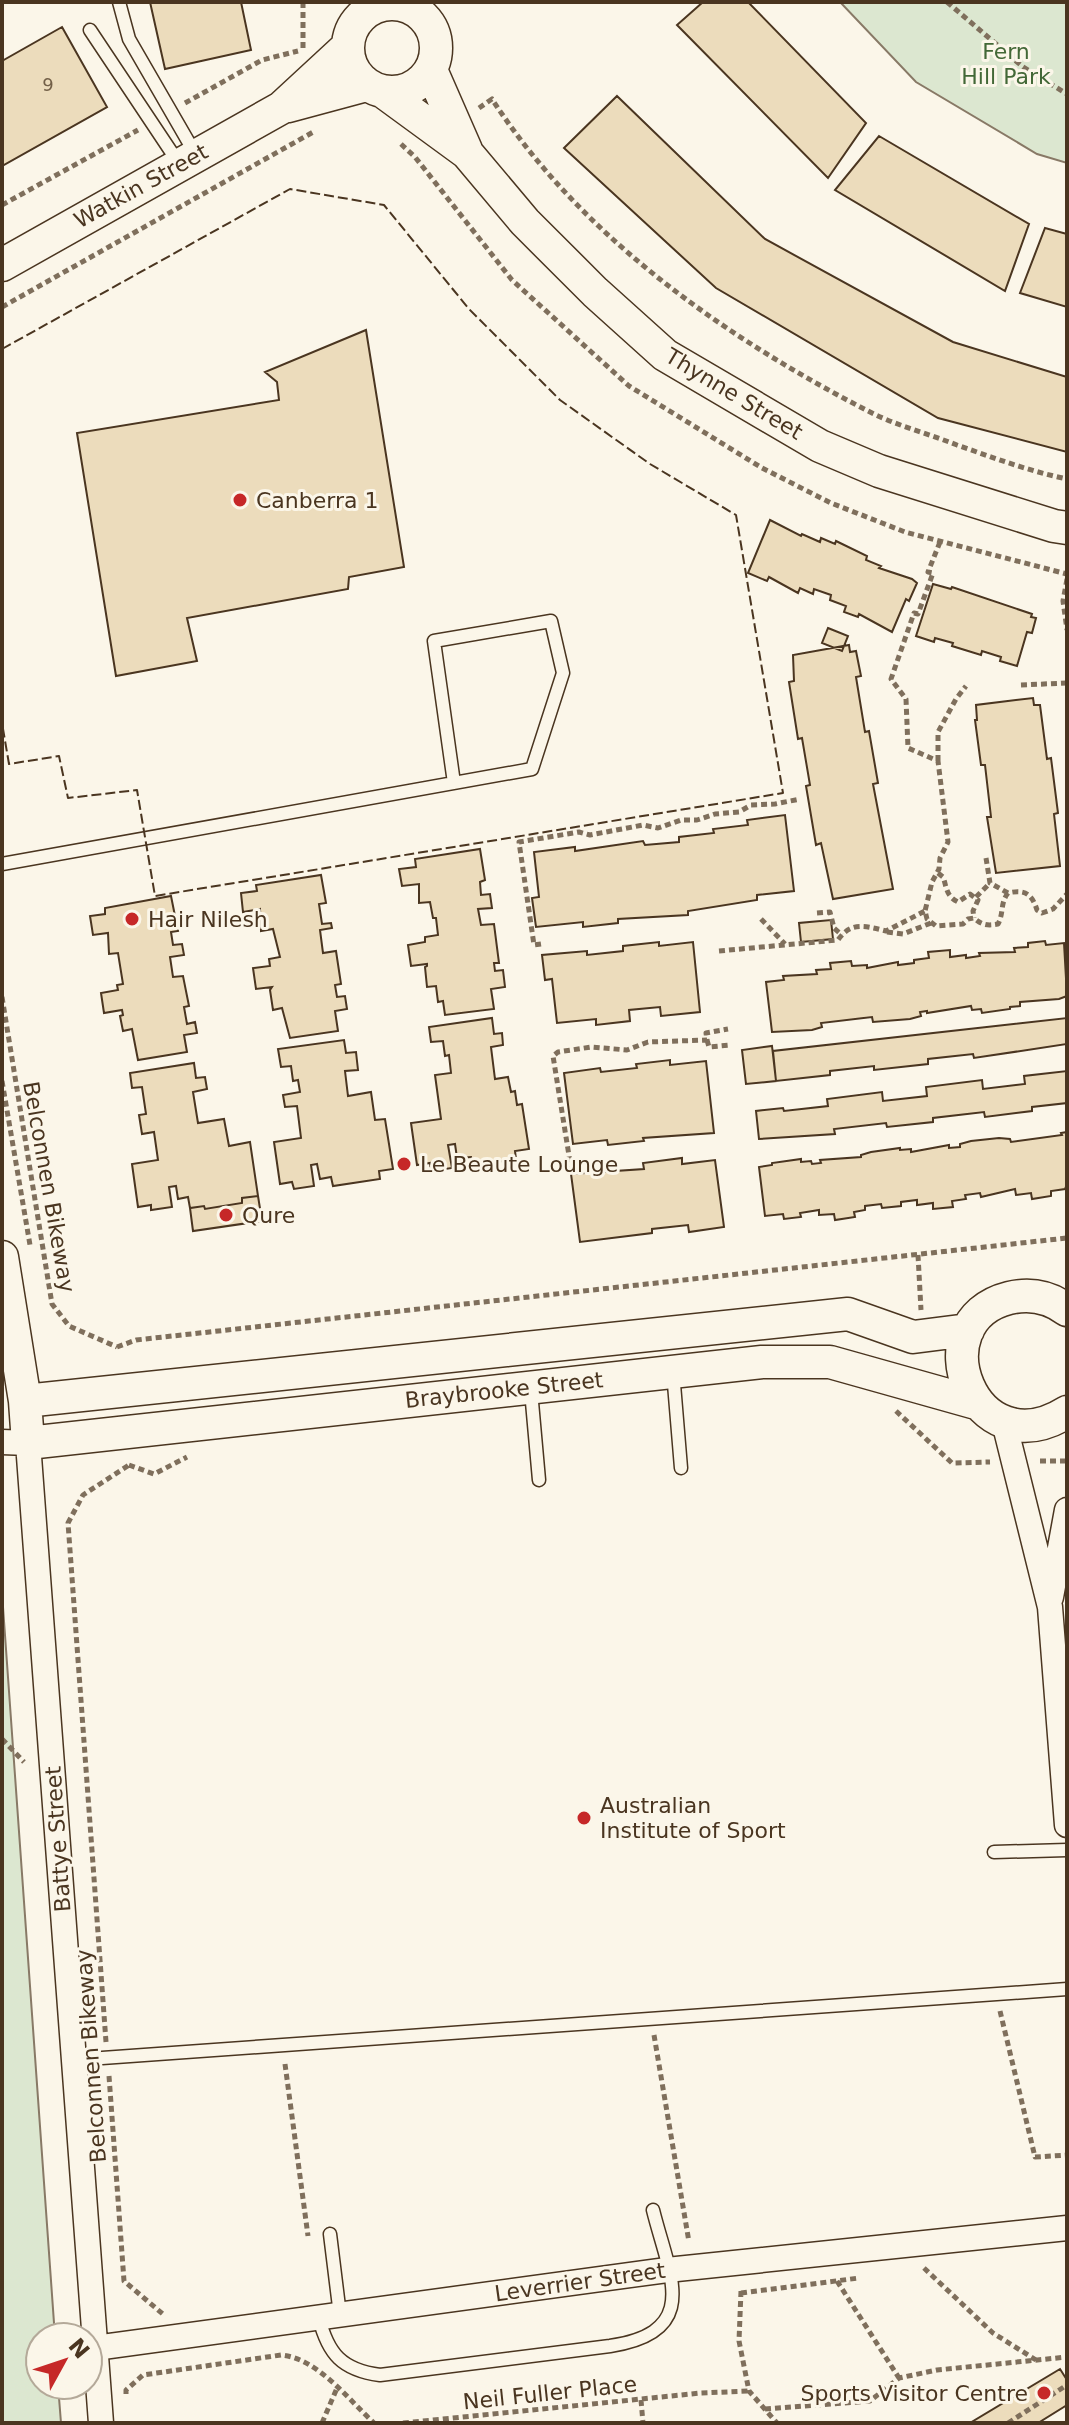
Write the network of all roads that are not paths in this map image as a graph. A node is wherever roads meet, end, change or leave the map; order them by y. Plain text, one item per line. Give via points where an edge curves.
1 (119, 2) edge
2 (397, 3) edge
3 (348, 27) edge
4 (90, 30) dead end
5 (431, 70) junction
6 (375, 89) junction
7 (281, 108) junction
8 (467, 153) junction
9 (188, 160) junction
10 (2, 265) edge
11 (1067, 528) edge
12 (454, 783) junction
13 (2, 864) edge
14 (16, 1252) edge
15 (1066, 1308) edge
16 (760, 1324) junction
17 (968, 1330) junction
18 (762, 1362) junction
19 (673, 1372) junction
20 (531, 1387) junction
21 (13, 1402) edge
22 (976, 1403) junction
23 (1067, 1412) edge
24 (1004, 1422) junction
25 (15, 1442) edge
26 (681, 1468) dead end
27 (539, 1480) dead end
28 (1067, 1510) edge
29 (1050, 1607) junction
30 (1067, 1825) edge
31 (1067, 1850) edge
32 (994, 1852) dead end
33 (1067, 1989) edge
34 (74, 2060) junction
35 (653, 2210) dead end
36 (1067, 2228) edge
37 (330, 2234) dead end
38 (667, 2270) junction
39 (330, 2316) junction
40 (93, 2321) edge
41 (104, 2347) edge
42 (99, 2401) edge
43 (101, 2423) edge

1 - 9 lane via 129,39
2 - 3 street via 370,9
2 - 5 street via 419,13 433,31
3 - 6 street via 351,68
3 - 7 street, Watkin Street
4 - 9 lane
5 - 6 street via 398,93
5 - 8 street, Thynne Street
6 - 7 street, Watkin Street
6 - 8 street, Thynne Street
7 - 9 street, Watkin Street
8 - 11 street, Thynne Street via 525,222 665,355 820,446 879,471
9 - 10 street, Watkin Street
12 - 12 lane via 532,769 563,673 551,621 434,641
12 - 13 lane
14 - 21 street, Battye Street
15 - 17 street via 1034,1296 1003,1300
16 - 17 street, Braybrooke Street via 848,1314 913,1337
16 - 18 street
16 - 21 street, Braybrooke Street
17 - 22 street via 961,1360
18 - 19 street, Braybrooke Street
18 - 22 street, Braybrooke Street via 830,1362
19 - 20 street, Braybrooke Street
19 - 26 lane
20 - 25 street, Braybrooke Street
20 - 27 lane
21 - 25 street, Battye Street
22 - 24 street, Braybrooke Street
23 - 24 street via 1038,1425
24 - 29 street
25 - 34 street, Battye Street
28 - 29 street
29 - 30 street
31 - 32 lane
33 - 34 lane
34 - 40 street, Battye Street
35 - 38 lane
36 - 38 street, Leverrier Street
37 - 39 lane
38 - 39 street, Leverrier Street
38 - 39 lane via 673,2305 660,2327 646,2338 610,2346 380,2375 362,2373 334,2353 325,2342
39 - 41 street, Leverrier Street
42 - 43 street, Battye Street

